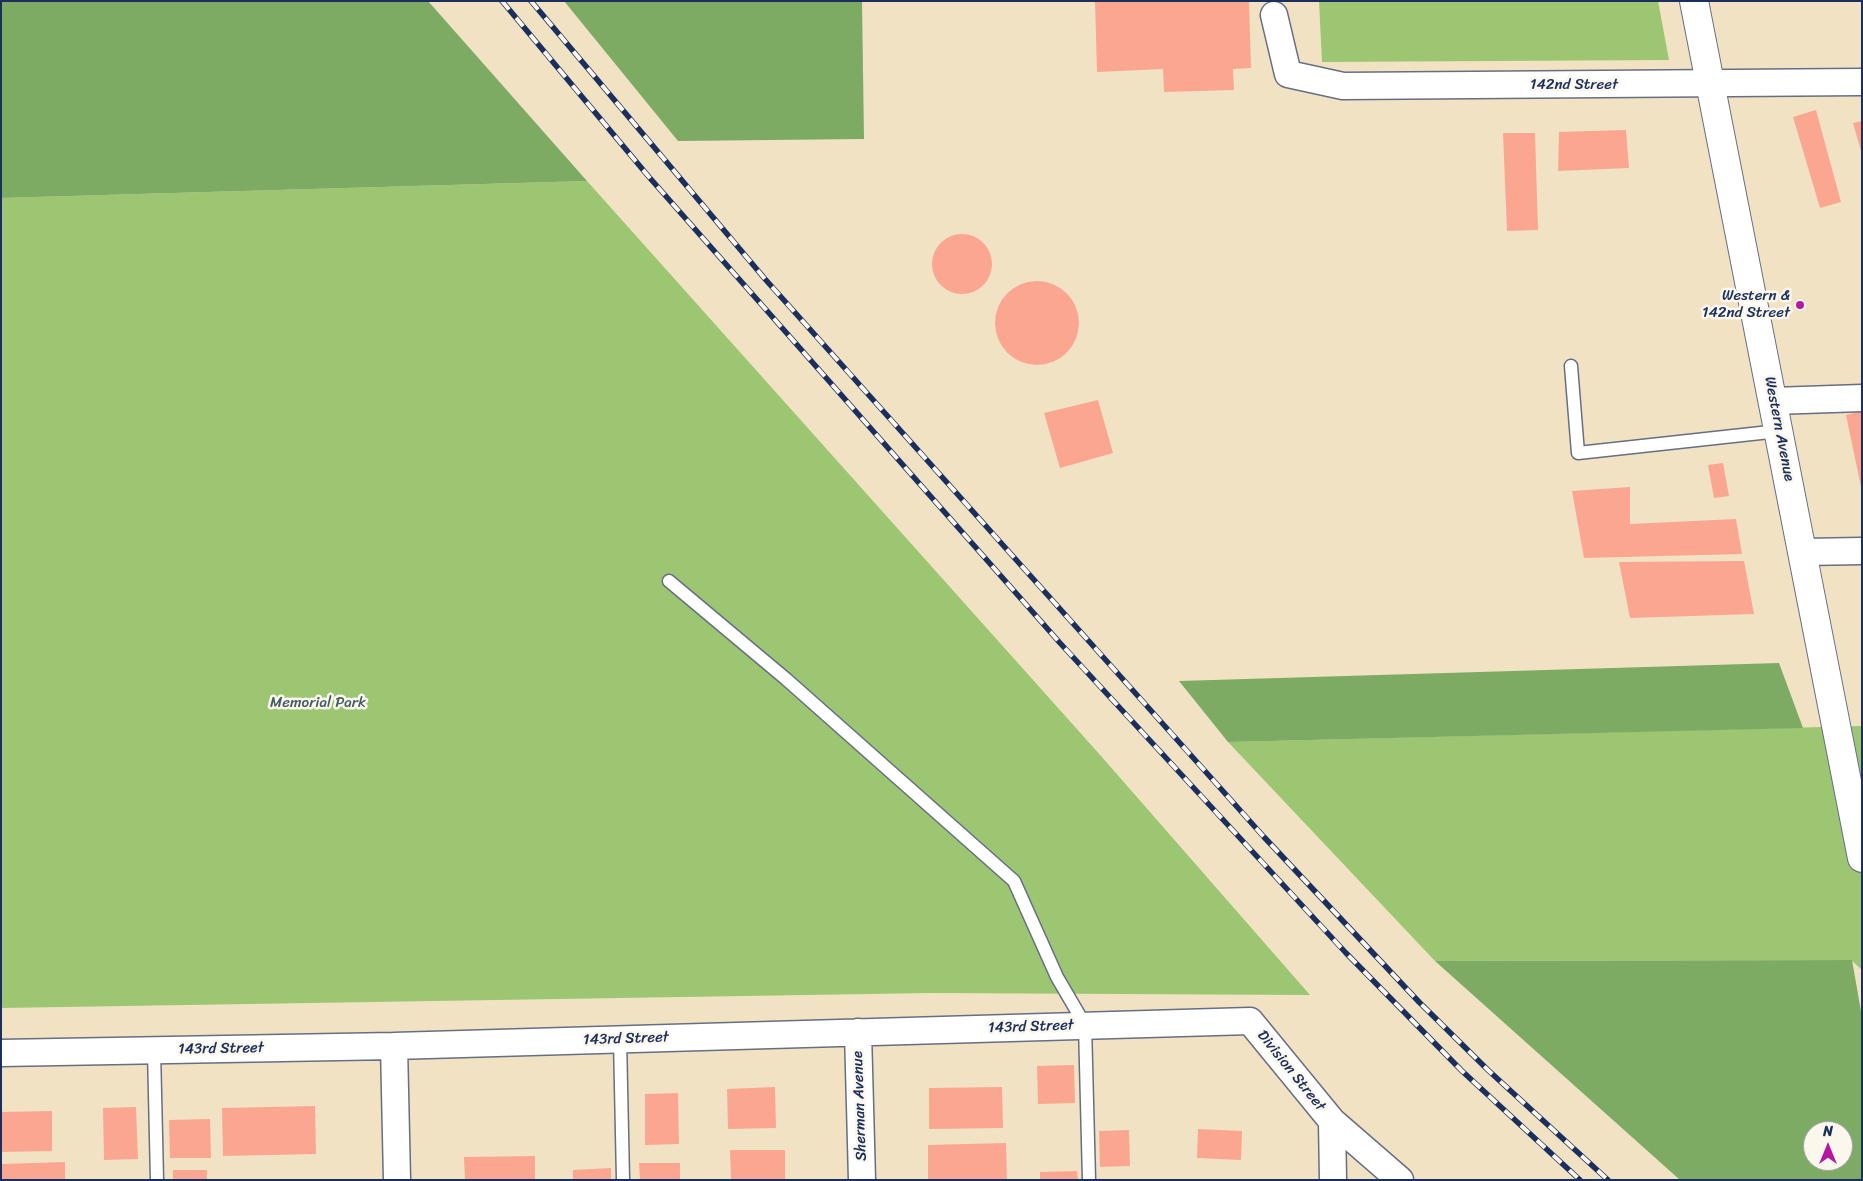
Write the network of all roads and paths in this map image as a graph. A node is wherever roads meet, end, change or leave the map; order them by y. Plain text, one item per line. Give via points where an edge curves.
1 (1694, 1) edge
2 (1274, 15) dead end
3 (1862, 82) edge
4 (1709, 84) junction
5 (1571, 366) dead end
6 (1862, 398) edge
7 (1773, 401) junction
8 (1779, 432) junction
9 (1862, 551) edge
10 (1803, 552) junction
11 (669, 581) dead end
12 (1862, 858) edge
13 (1250, 1021) joint
14 (1085, 1025) junction
15 (858, 1032) junction
16 (620, 1039) junction
17 (394, 1046) junction
18 (154, 1050) junction
19 (1, 1053) edge
20 (1332, 1121) junction
21 (157, 1180) edge
22 (397, 1180) edge
23 (623, 1180) edge
24 (862, 1180) edge
25 (1089, 1180) edge
26 (1333, 1180) edge
27 (1400, 1180) edge

1 - 4 main road, Western Avenue
2 - 4 street, 142nd Street via 1288,74 1342,86
3 - 4 street, 142nd Street
4 - 7 main road, Western Avenue
5 - 8 lane via 1578,453
6 - 7 street
7 - 8 main road, Western Avenue
8 - 10 main road, Western Avenue
9 - 10 street
10 - 12 main road, Western Avenue
11 - 14 lane via 786,679 1014,881 1058,976
13 - 14 street, 143rd Street
13 - 20 street, Division Street
14 - 15 street, 143rd Street
14 - 25 lane
15 - 16 street, 143rd Street
15 - 24 street, Sherman Avenue
16 - 17 street, 143rd Street
16 - 23 lane
17 - 18 street, 143rd Street
17 - 22 street
18 - 19 street, 143rd Street
18 - 21 lane
20 - 26 street, Division Street
20 - 27 street

